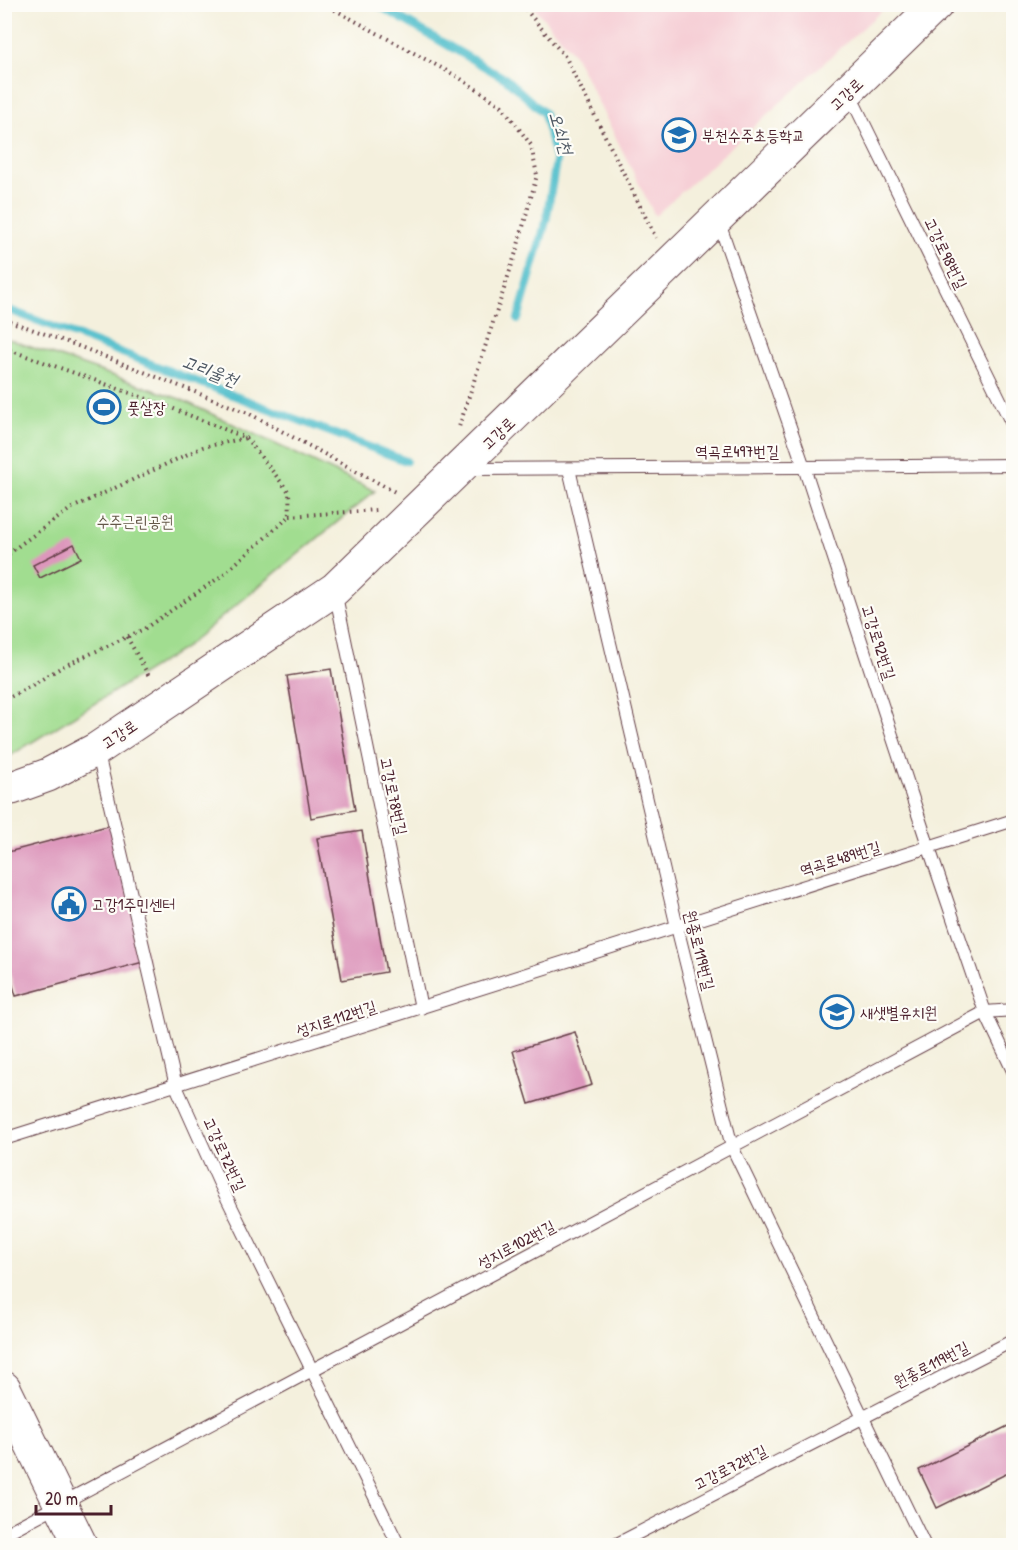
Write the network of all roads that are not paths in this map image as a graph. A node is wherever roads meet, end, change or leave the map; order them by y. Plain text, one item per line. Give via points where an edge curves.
1 (937, 4) edge
2 (848, 92) junction
3 (717, 219) junction
4 (1014, 428) edge
5 (1014, 465) edge
6 (804, 467) junction
7 (460, 469) junction
8 (569, 469) junction
9 (335, 590) junction
10 (97, 748) junction
11 (7, 790) edge
12 (1014, 820) edge
13 (928, 848) junction
14 (677, 927) junction
15 (421, 1008) junction
16 (1014, 1010) edge
17 (985, 1012) junction
18 (1014, 1073) edge
19 (176, 1086) junction
20 (4, 1139) edge
21 (732, 1147) junction
22 (1014, 1340) edge
23 (312, 1371) junction
24 (4, 1388) edge
25 (863, 1417) junction
26 (62, 1505) junction
27 (4, 1534) edge
28 (81, 1545) edge
29 (399, 1545) edge
30 (613, 1545) edge
31 (925, 1545) edge

1 - 2 street, 고강로
2 - 3 street, 고강로
2 - 4 lane, 고강로98번길
3 - 6 lane, 고강로92번길
3 - 7 street, 고강로
5 - 6 lane, 역곡로497번길
6 - 8 lane, 역곡로497번길
6 - 13 lane, 고강로92번길
7 - 8 lane, 역곡로497번길
7 - 9 street, 고강로
8 - 14 lane, 원종로119번길
9 - 10 street, 고강로
9 - 15 lane, 고강로78번길
10 - 11 street, 고강로 via 48,775
10 - 19 lane, 고강로72번길
12 - 13 lane, 역곡로489번길
13 - 14 lane, 역곡로489번길
13 - 17 lane, 고강로92번길
14 - 15 lane, 성지로112번길
14 - 21 lane, 원종로119번길
15 - 19 lane, 성지로112번길
16 - 17 lane
17 - 18 lane, 고강로92번길
17 - 21 lane, 성지로102번길
19 - 20 lane, 성지로112번길
19 - 23 lane, 고강로72번길
21 - 23 lane, 성지로102번길
21 - 25 lane, 원종로119번길
22 - 25 lane, 원종로119번길
23 - 26 lane, 성지로102번길
23 - 29 lane, 고강로72번길
24 - 26 street
25 - 30 lane, 고강로72번길
25 - 31 lane, 원종로119번길
26 - 27 lane, 성지로102번길
26 - 28 street

